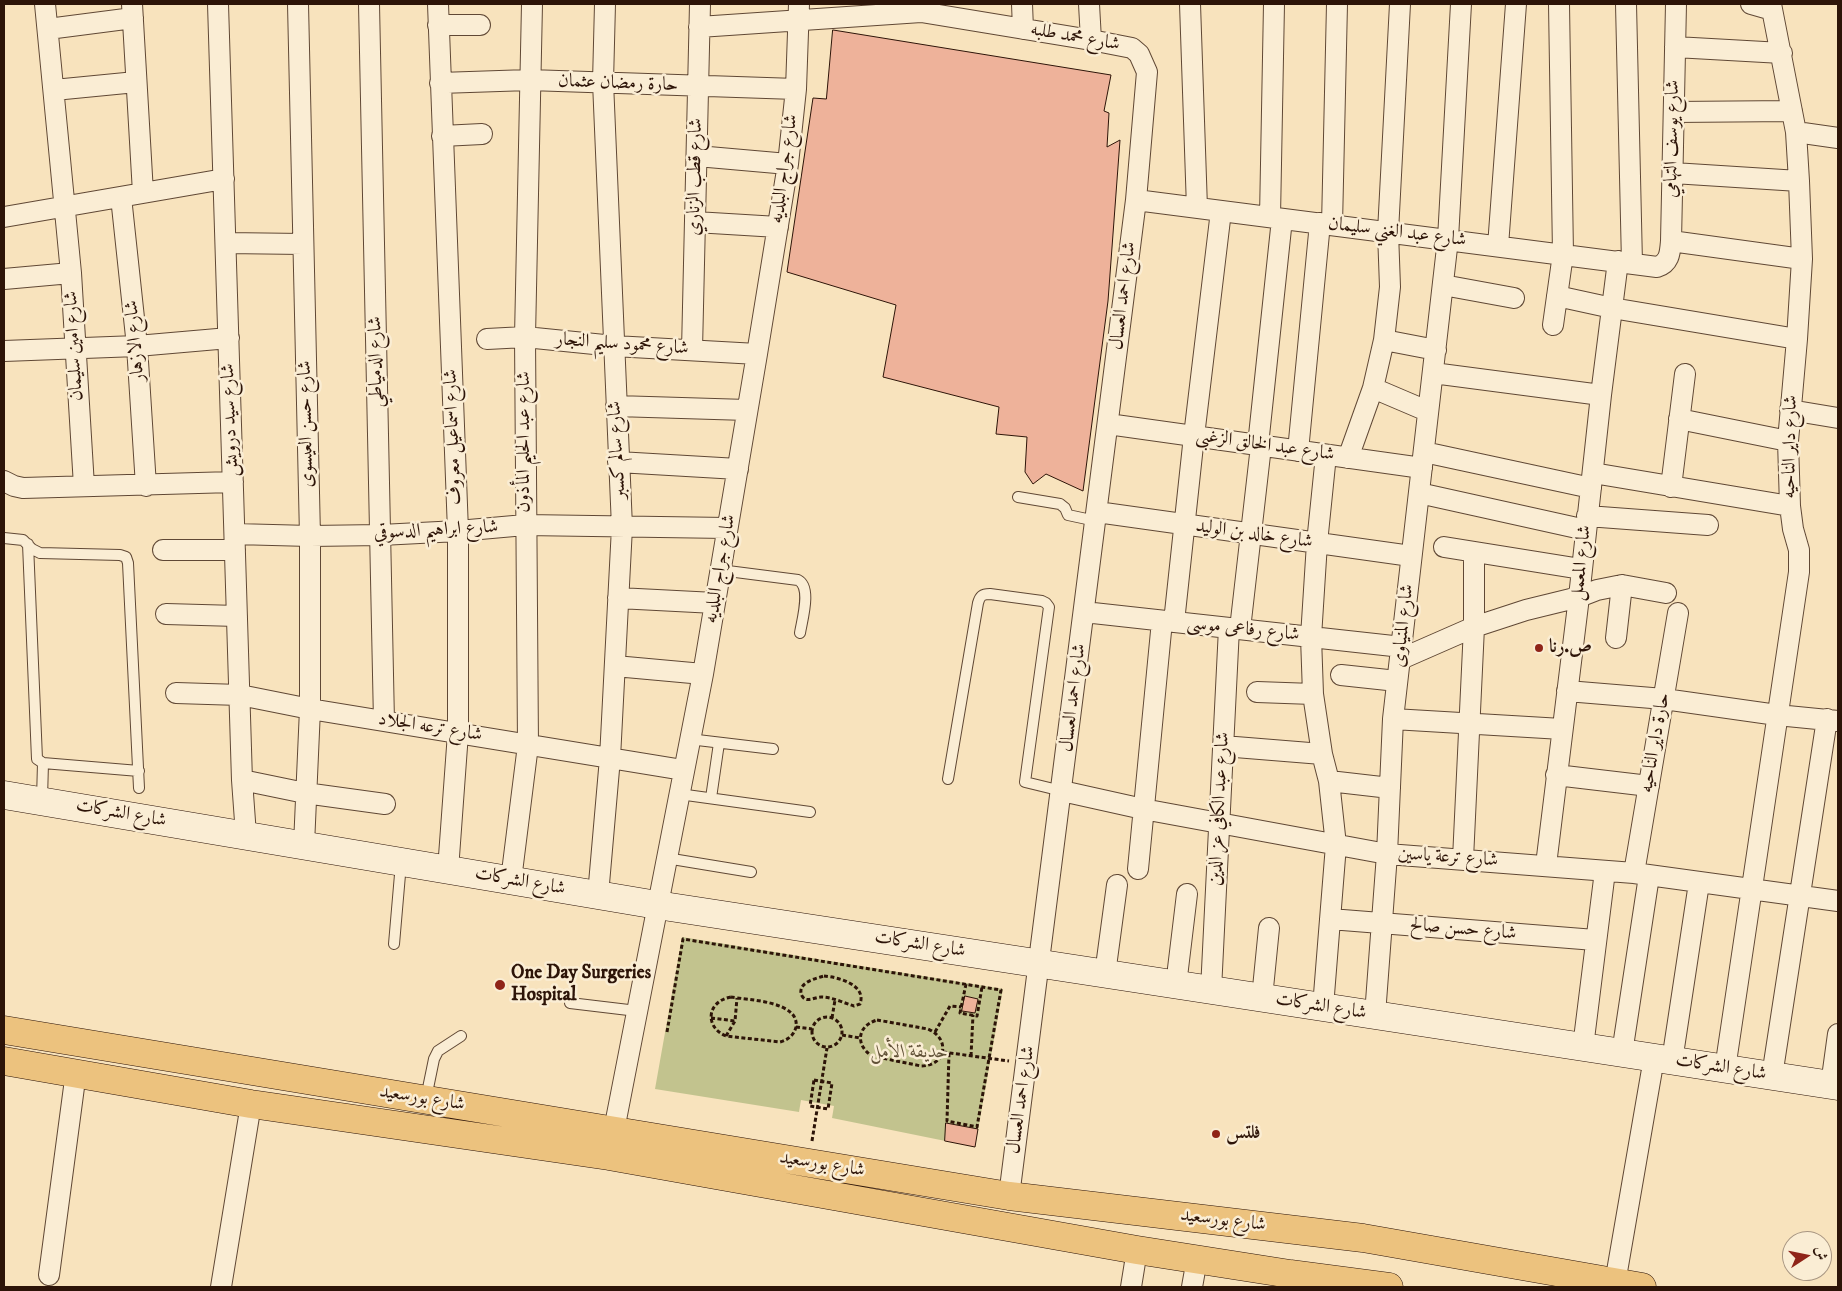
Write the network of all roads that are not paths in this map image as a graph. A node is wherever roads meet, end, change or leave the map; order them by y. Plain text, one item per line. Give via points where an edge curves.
1 (45, 4) edge
2 (218, 4) edge
3 (298, 4) edge
4 (369, 4) edge
5 (438, 4) edge
6 (532, 4) edge
7 (605, 4) edge
8 (700, 4) edge
9 (1022, 4) edge
10 (1089, 4) edge
11 (1190, 4) edge
12 (1274, 4) edge
13 (1337, 4) edge
14 (1400, 4) edge
15 (1461, 4) edge
16 (1516, 4) edge
17 (1559, 4) edge
18 (1626, 4) edge
19 (1676, 4) edge
20 (1751, 4) edge
21 (1771, 7) edge
22 (920, 8) edge
23 (858, 10) edge
24 (132, 11) edge
25 (799, 12) edge
26 (983, 13) edge
27 (438, 25) junction
28 (480, 25) dead end
29 (699, 27) junction
30 (48, 29) junction
31 (1022, 29) junction
32 (1091, 40) junction
33 (1675, 48) junction
34 (1782, 53) junction
35 (529, 80) junction
36 (136, 82) junction
37 (603, 82) junction
38 (440, 83) junction
39 (698, 87) junction
40 (796, 89) junction
41 (54, 90) junction
42 (1792, 111) junction
43 (1674, 112) junction
44 (1796, 132) junction
45 (482, 134) dead end
46 (442, 136) junction
47 (1838, 138) edge
48 (697, 156) junction
49 (788, 164) junction
50 (1673, 173) junction
51 (224, 179) junction
52 (1799, 181) junction
53 (143, 193) junction
54 (121, 197) junction
55 (1136, 200) junction
56 (65, 206) junction
57 (1197, 208) junction
58 (1220, 211) junction
59 (4, 217) edge
60 (1276, 218) junction
61 (695, 222) junction
62 (1326, 224) junction
63 (778, 227) junction
64 (1388, 232) junction
65 (1448, 239) junction
66 (1671, 241) junction
67 (226, 243) junction
68 (303, 244) junction
69 (1498, 246) junction
70 (1563, 254) junction
71 (1802, 259) junction
72 (1625, 262) junction
73 (1657, 266) joint
74 (71, 273) junction
75 (4, 279) edge
76 (1443, 285) junction
77 (1557, 296) junction
78 (1514, 298) dead end
79 (1612, 308) junction
80 (1552, 325) dead end
81 (525, 337) junction
82 (229, 338) junction
83 (487, 339) dead end
84 (1797, 339) junction
85 (1384, 340) junction
86 (137, 346) junction
87 (614, 346) junction
88 (75, 347) junction
89 (692, 350) junction
90 (1436, 350) junction
91 (4, 351) edge
92 (757, 354) junction
93 (1433, 373) junction
94 (1685, 374) dead end
95 (1373, 388) junction
96 (1601, 394) junction
97 (616, 406) junction
98 (747, 410) junction
99 (1790, 410) junction
100 (1428, 411) junction
101 (1838, 418) edge
102 (1679, 419) junction
103 (1108, 424) junction
104 (1194, 436) junction
105 (1788, 441) junction
106 (1260, 446) junction
107 (1298, 451) junction
108 (1326, 455) junction
109 (1348, 458) junction
110 (1423, 460) junction
111 (618, 462) junction
112 (738, 469) junction
113 (4, 480) edge
114 (1592, 481) junction
115 (233, 482) junction
116 (84, 486) junction
117 (146, 486) junction
118 (1671, 487) junction
119 (1420, 493) junction
120 (1018, 497) dead end
121 (1790, 506) junction
122 (1096, 517) junction
123 (1587, 523) junction
124 (525, 525) junction
125 (1184, 525) junction
126 (1708, 525) dead end
127 (622, 527) junction
128 (728, 528) junction
129 (458, 531) junction
130 (1251, 534) junction
131 (380, 535) junction
132 (310, 536) junction
133 (4, 538) edge
134 (235, 542) junction
135 (1317, 543) junction
136 (28, 544) junction
137 (1444, 547) dead end
138 (163, 550) dead end
139 (1474, 552) junction
140 (1411, 556) junction
141 (1581, 569) junction
142 (720, 570) junction
143 (1622, 585) junction
144 (1666, 593) dead end
145 (1579, 597) junction
146 (618, 598) junction
147 (714, 603) junction
148 (1084, 612) junction
149 (1678, 613) dead end
150 (166, 614) dead end
151 (237, 616) junction
152 (1168, 621) junction
153 (1474, 627) junction
154 (1234, 628) junction
155 (800, 634) dead end
156 (1311, 637) junction
157 (1616, 638) dead end
158 (1402, 653) junction
159 (615, 666) junction
160 (703, 674) junction
161 (1342, 675) dead end
162 (1398, 680) junction
163 (1566, 690) junction
164 (1257, 692) dead end
165 (176, 693) dead end
166 (1313, 694) junction
167 (240, 695) junction
168 (1664, 699) junction
169 (310, 708) junction
170 (1777, 715) junction
171 (1393, 719) junction
172 (1833, 720) edge
173 (384, 721) junction
174 (1469, 723) junction
175 (1562, 729) junction
176 (458, 733) junction
177 (689, 739) junction
178 (719, 743) junction
179 (528, 745) junction
180 (1223, 746) junction
181 (774, 749) dead end
182 (1322, 754) junction
183 (610, 758) junction
184 (43, 762) junction
185 (683, 770) junction
186 (138, 771) junction
187 (1556, 775) junction
188 (948, 779) dead end
189 (242, 780) junction
190 (1329, 781) junction
191 (1648, 786) junction
192 (140, 788) dead end
193 (1390, 788) junction
194 (1062, 791) junction
195 (306, 793) junction
196 (679, 794) junction
197 (4, 795) edge
198 (711, 798) junction
199 (42, 801) junction
200 (385, 804) dead end
201 (1143, 809) junction
202 (810, 812) dead end
203 (1218, 823) junction
204 (246, 835) junction
205 (304, 845) junction
206 (1336, 845) junction
207 (1387, 854) junction
208 (666, 858) junction
209 (1464, 859) junction
210 (402, 862) junction
211 (1546, 865) junction
212 (1138, 868) dead end
213 (448, 870) junction
214 (1605, 870) junction
215 (751, 872) dead end
216 (1641, 874) junction
217 (511, 880) junction
218 (1699, 883) junction
219 (1117, 885) dead end
220 (1751, 889) junction
221 (1187, 894) dead end
222 (598, 895) junction
223 (1800, 896) junction
224 (1838, 901) edge
225 (657, 905) junction
226 (1330, 919) junction
227 (1382, 923) junction
228 (1269, 928) dead end
229 (1595, 940) junction
230 (394, 944) dead end
231 (1040, 964) junction
232 (1105, 974) junction
233 (1176, 985) junction
234 (1211, 990) junction
235 (1262, 998) junction
236 (570, 1003) dead end
237 (1322, 1007) junction
238 (637, 1011) junction
239 (1375, 1015) junction
240 (4, 1030) edge
241 (1838, 1034) edge
242 (461, 1036) dead end
243 (1583, 1047) junction
244 (1622, 1053) junction
245 (1663, 1059) junction
246 (4, 1061) edge
247 (1725, 1069) junction
248 (76, 1072) junction
249 (1772, 1076) junction
250 (1835, 1086) edge
251 (426, 1099) junction
252 (251, 1104) junction
253 (614, 1130) junction
254 (1010, 1196) junction
255 (1299, 1230) junction
256 (1363, 1238) junction
257 (1138, 1250) junction
258 (1197, 1259) junction
259 (1290, 1274) junction
260 (50, 1275) dead end
261 (1357, 1283) junction
262 (1615, 1283) junction
263 (221, 1287) edge
264 (1131, 1287) edge
265 (1192, 1287) edge
266 (1389, 1287) edge
267 (1642, 1287) edge

1 - 30 street, شارع امين سليمان
2 - 51 street, شارع سيد درويش
3 - 68 street, شارع حسن العيسوى
4 - 131 street, شارع الدمياطي
5 - 27 street, شارع اسماعيل معروف
6 - 35 street, شارع عبد الحليم المأذون
7 - 37 street, شارع سالم كسبر
8 - 29 street, شارع قطب الزناري
9 - 31 street
10 - 32 street
11 - 57 street
12 - 60 street, شارع عبد الكافي عز الدين
13 - 62 street
14 - 64 street
15 - 65 street, شارع المنياوى
16 - 69 street
17 - 70 street
18 - 72 street, شارع المعمل
19 - 33 street, شارع يوسف التهامي
20 - 21 street
21 - 34 street, شارع داير الناحيه
22 - 23 street, شارع محمد طلبه
22 - 26 street, شارع محمد طلبه
23 - 25 street, شارع محمد طلبه
24 - 30 street
24 - 36 street
25 - 29 street, شارع محمد طلبه
25 - 40 street, شارع جراج البلديه
26 - 31 street, شارع محمد طلبه
27 - 28 street
27 - 38 street, شارع اسماعيل معروف
29 - 39 street, شارع قطب الزناري
30 - 41 street, شارع امين سليمان
31 - 32 street, شارع محمد طلبه
32 - 55 street, شارع محمد طلبه via 1132,48 1139,54 1147,72
33 - 34 street
33 - 43 street, شارع يوسف التهامي
34 - 42 street, شارع داير الناحيه
35 - 37 street, حارة رمضان عثمان
35 - 38 street, حارة رمضان عثمان
35 - 81 street, شارع عبد الحليم المأذون
36 - 41 street
36 - 53 street
37 - 39 street, حارة رمضان عثمان
37 - 87 street, شارع سالم كسبر
38 - 46 street, شارع اسماعيل معروف
39 - 40 street, حارة رمضان عثمان
39 - 48 street, شارع قطب الزناري
40 - 49 street, شارع جراج البلديه
41 - 56 street, شارع امين سليمان
42 - 43 street
42 - 44 street, شارع داير الناحيه
43 - 50 street, شارع يوسف التهامي
44 - 47 street
44 - 52 street, شارع داير الناحيه
45 - 46 street
46 - 129 street, شارع اسماعيل معروف
48 - 49 street
48 - 61 street, شارع قطب الزناري
49 - 63 street, شارع جراج البلديه
50 - 52 street
50 - 66 street, شارع يوسف التهامي
51 - 53 street
51 - 67 street, شارع سيد درويش
52 - 71 street, شارع داير الناحيه
53 - 54 street
54 - 56 street
54 - 86 street, شارع الازهار
55 - 57 street, شارع عبد الغني سليمان
55 - 103 street, شارع احمد العسال
56 - 59 street
56 - 74 street, شارع امين سليمان
57 - 58 street, شارع عبد الغني سليمان
58 - 60 street, شارع عبد الغني سليمان
58 - 104 street
60 - 62 street, شارع عبد الغني سليمان
60 - 106 street, شارع عبد الكافي عز الدين
61 - 63 street
61 - 89 street, شارع قطب الزناري
62 - 64 street, شارع عبد الغني سليمان
62 - 107 street
63 - 92 street, شارع جراج البلديه
64 - 65 street, شارع عبد الغني سليمان
64 - 85 street via 1390,287
65 - 69 street, شارع عبد الغني سليمان
65 - 76 street, شارع المنياوى
66 - 71 street
66 - 73 street, شارع يوسف التهامي via 1667,262
67 - 68 street
67 - 82 street, شارع سيد درويش
68 - 132 street, شارع حسن العيسوى
69 - 70 street, شارع عبد الغني سليمان
70 - 72 street, شارع عبد الغني سليمان
70 - 77 street
71 - 84 street, شارع داير الناحيه
72 - 73 street, شارع عبد الغني سليمان
72 - 79 street, شارع المعمل
74 - 75 street
74 - 88 street, شارع امين سليمان
76 - 78 street
76 - 90 street, شارع المنياوى
77 - 79 street
77 - 80 street
79 - 84 street
79 - 96 street, شارع المعمل
81 - 83 street, شارع محمود سليم النجار
81 - 87 street, شارع محمود سليم النجار
81 - 124 street, شارع عبد الحليم المأذون
82 - 86 street
82 - 115 street, شارع سيد درويش
84 - 99 street, شارع داير الناحيه
85 - 90 street
85 - 95 street
86 - 88 street
86 - 117 street, شارع الازهار
87 - 89 street, شارع محمود سليم النجار
87 - 97 street, شارع سالم كسبر
88 - 91 street
88 - 116 street, شارع امين سليمان
89 - 92 street, شارع محمود سليم النجار
90 - 93 street, شارع المنياوى
92 - 98 street, شارع جراج البلديه
93 - 96 street
93 - 100 street, شارع المنياوى
94 - 102 street
95 - 100 street
95 - 109 street
96 - 114 street, شارع المعمل
97 - 98 street
97 - 111 street, شارع سالم كسبر
98 - 112 street, شارع جراج البلديه
99 - 101 street
99 - 105 street, شارع داير الناحيه
100 - 110 street, شارع المنياوى
102 - 105 street
102 - 118 street
103 - 104 street, شارع عبد الخالق الزغبى
103 - 122 street, شارع احمد العسال
104 - 106 street, شارع عبد الخالق الزغبى
104 - 125 street
105 - 121 street, شارع داير الناحيه
106 - 107 street, شارع عبد الخالق الزغبى
106 - 130 street, شارع عبد الكافي عز الدين
107 - 108 street, شارع عبد الخالق الزغبى
108 - 109 street, شارع عبد الخالق الزغبى
108 - 135 street
109 - 110 street, شارع عبد الخالق الزغبى
110 - 114 street, شارع عبد الخالق الزغبى
110 - 119 street, شارع المنياوى
111 - 112 street
111 - 127 street, شارع سالم كسبر
112 - 128 street, شارع جراج البلديه
113 - 116 street via 24,488
114 - 118 street, شارع عبد الخالق الزغبى
114 - 123 street, شارع المعمل
115 - 117 street
115 - 134 street, شارع سيد درويش
116 - 117 street
118 - 121 street, شارع عبد الخالق الزغبى
119 - 123 street
119 - 140 street, شارع المنياوى
120 - 122 lane via 1060,504 1068,515
121 - 170 street, شارع داير الناحيه via 1799,550 1799,572
122 - 125 street, شارع خالد بن الوليد
122 - 148 street, شارع احمد العسال
123 - 126 street
123 - 141 street, شارع المعمل
124 - 127 street, شارع ابراهيم الدسوقي
124 - 129 street, شارع ابراهيم الدسوقي
124 - 179 street, شارع عبد الحليم المأذون
125 - 130 street, شارع خالد بن الوليد
125 - 152 street
127 - 128 street, شارع ابراهيم الدسوقي
127 - 146 street, شارع سالم كسبر
128 - 142 street, شارع جراج البلديه
129 - 131 street, شارع ابراهيم الدسوقي
129 - 176 street, شارع اسماعيل معروف
130 - 135 street, شارع خالد بن الوليد
130 - 154 street, شارع عبد الكافي عز الدين
131 - 132 street, شارع ابراهيم الدسوقي
131 - 173 street, شارع الدمياطي
132 - 134 street, شارع ابراهيم الدسوقي
132 - 169 street, شارع حسن العيسوى
133 - 136 lane via 23,540
134 - 138 street, شارع ابراهيم الدسوقي
134 - 151 street, شارع سيد درويش
135 - 140 street, شارع خالد بن الوليد
135 - 156 street
136 - 184 lane via 35,752 36,759
136 - 186 lane via 40,553 126,557
137 - 139 street
139 - 141 street
139 - 153 street
140 - 158 street, شارع المنياوى
141 - 145 street, شارع المعمل
142 - 147 street, شارع جراج البلديه
142 - 155 lane via 802,582 806,590
143 - 144 street
143 - 145 street
143 - 157 street
145 - 153 street
145 - 163 street, شارع المعمل
146 - 147 street
146 - 159 street, شارع سالم كسبر
147 - 160 street, شارع جراج البلديه
148 - 152 street, شارع رفاعى موسى
148 - 194 street, شارع احمد العسال
149 - 168 street, حارة داير الناحيه
150 - 151 street
151 - 167 street, شارع سيد درويش
152 - 154 street, شارع رفاعى موسى
152 - 201 street
153 - 158 street
153 - 174 street
154 - 156 street, شارع رفاعى موسى
154 - 180 street, شارع عبد الكافي عز الدين
156 - 158 street, شارع رفاعى موسى
156 - 166 street
158 - 162 street, شارع المنياوى
159 - 160 street
159 - 183 street, شارع سالم كسبر
160 - 177 street, شارع جراج البلديه
161 - 162 street
162 - 171 street, شارع المنياوى
163 - 168 street
163 - 175 street, شارع المعمل
164 - 166 street
165 - 167 street, شارع ترعه الجلاد
166 - 182 street
167 - 169 street, شارع ترعه الجلاد
167 - 189 street, شارع سيد درويش
168 - 170 street
168 - 191 street, حارة داير الناحيه
169 - 173 street, شارع ترعه الجلاد
169 - 195 street, شارع حسن العيسوى
170 - 172 street
170 - 220 street, شارع داير الناحيه
171 - 174 street
171 - 193 street, شارع المنياوى
172 - 223 street
173 - 176 street, شارع ترعه الجلاد
174 - 175 street
174 - 209 street
175 - 187 street, شارع المعمل
176 - 179 street, شارع ترعه الجلاد
176 - 213 street, شارع اسماعيل معروف
177 - 178 lane
177 - 185 street, شارع جراج البلديه
178 - 181 lane
178 - 198 lane
179 - 183 street, شارع ترعه الجلاد
179 - 217 street, شارع عبد الحليم المأذون
180 - 182 street
180 - 203 street, شارع عبد الكافي عز الدين
182 - 190 street
183 - 185 street, شارع ترعه الجلاد
183 - 222 street, شارع سالم كسبر
184 - 186 lane
184 - 199 lane
185 - 196 street, شارع جراج البلديه
186 - 192 lane
187 - 191 street
187 - 211 street, شارع المعمل
188 - 194 lane via 978,603 984,594 990,594 1042,601 1049,607 1025,782
189 - 195 street
189 - 204 street, شارع سيد درويش
190 - 193 street
190 - 206 street
191 - 216 street, حارة داير الناحيه
193 - 207 street, شارع المنياوى
194 - 201 street, شارع ترعة ياسين
194 - 231 street, شارع احمد العسال
195 - 200 street
195 - 205 street, شارع حسن العيسوى
196 - 198 lane
196 - 208 street, شارع جراج البلديه
197 - 199 main road, شارع الشركات
198 - 202 lane
199 - 204 main road, شارع الشركات
201 - 203 street, شارع ترعة ياسين
201 - 212 street
203 - 206 street, شارع ترعة ياسين
203 - 234 street, شارع عبد الكافي عز الدين
204 - 205 main road, شارع الشركات
205 - 210 main road, شارع الشركات
206 - 207 street, شارع ترعة ياسين
206 - 226 street
207 - 209 street, شارع ترعة ياسين
207 - 227 street, شارع المنياوى
208 - 215 lane
208 - 225 street, شارع جراج البلديه
209 - 211 street, شارع ترعة ياسين
210 - 213 main road, شارع الشركات
210 - 230 lane
211 - 214 street, شارع ترعة ياسين
213 - 217 main road, شارع الشركات
214 - 216 street, شارع ترعة ياسين
214 - 229 street
216 - 218 street, شارع ترعة ياسين
216 - 244 street, حارة داير الناحيه
217 - 222 main road, شارع الشركات
218 - 220 street, شارع ترعة ياسين
218 - 245 street
219 - 232 street
220 - 223 street, شارع ترعة ياسين
220 - 247 street, شارع داير الناحيه
221 - 233 street
222 - 225 main road, شارع الشركات
223 - 224 street, شارع ترعة ياسين
223 - 249 street
225 - 231 main road, شارع الشركات
225 - 238 street, شارع جراج البلديه
226 - 227 street, شارع حسن صالح
226 - 237 street
227 - 229 street, شارع حسن صالح
227 - 239 street, شارع المنياوى
228 - 235 street
229 - 243 street
231 - 232 main road, شارع الشركات
231 - 254 street, شارع احمد العسال
232 - 233 main road, شارع الشركات
233 - 234 main road, شارع الشركات
234 - 235 main road, شارع الشركات
235 - 237 main road, شارع الشركات
236 - 238 lane
237 - 239 main road, شارع الشركات
238 - 253 street, شارع جراج البلديه
239 - 243 main road, شارع الشركات
240 - 251 main road, شارع بورسعيد
241 - 250 street
242 - 251 lane via 438,1051
243 - 244 main road, شارع الشركات
244 - 245 main road, شارع الشركات
245 - 247 main road, شارع الشركات
245 - 262 street
246 - 248 main road, شارع بورسعيد
247 - 249 main road, شارع الشركات
248 - 252 main road, شارع بورسعيد
248 - 260 street
249 - 250 main road, شارع الشركات
251 - 253 main road, شارع بورسعيد
252 - 257 main road, شارع بورسعيد via 609,1156
252 - 263 street
253 - 254 main road, شارع بورسعيد
254 - 255 main road, شارع بورسعيد
255 - 256 main road, شارع بورسعيد
255 - 259 main road via 1304,1254 1299,1266
256 - 261 main road via 1353,1243 1345,1264
256 - 262 main road, شارع بورسعيد
257 - 258 main road, شارع بورسعيد
257 - 264 street
258 - 259 main road, شارع بورسعيد
258 - 265 street
259 - 261 main road, شارع بورسعيد
261 - 266 main road, شارع بورسعيد
262 - 267 main road, شارع بورسعيد

